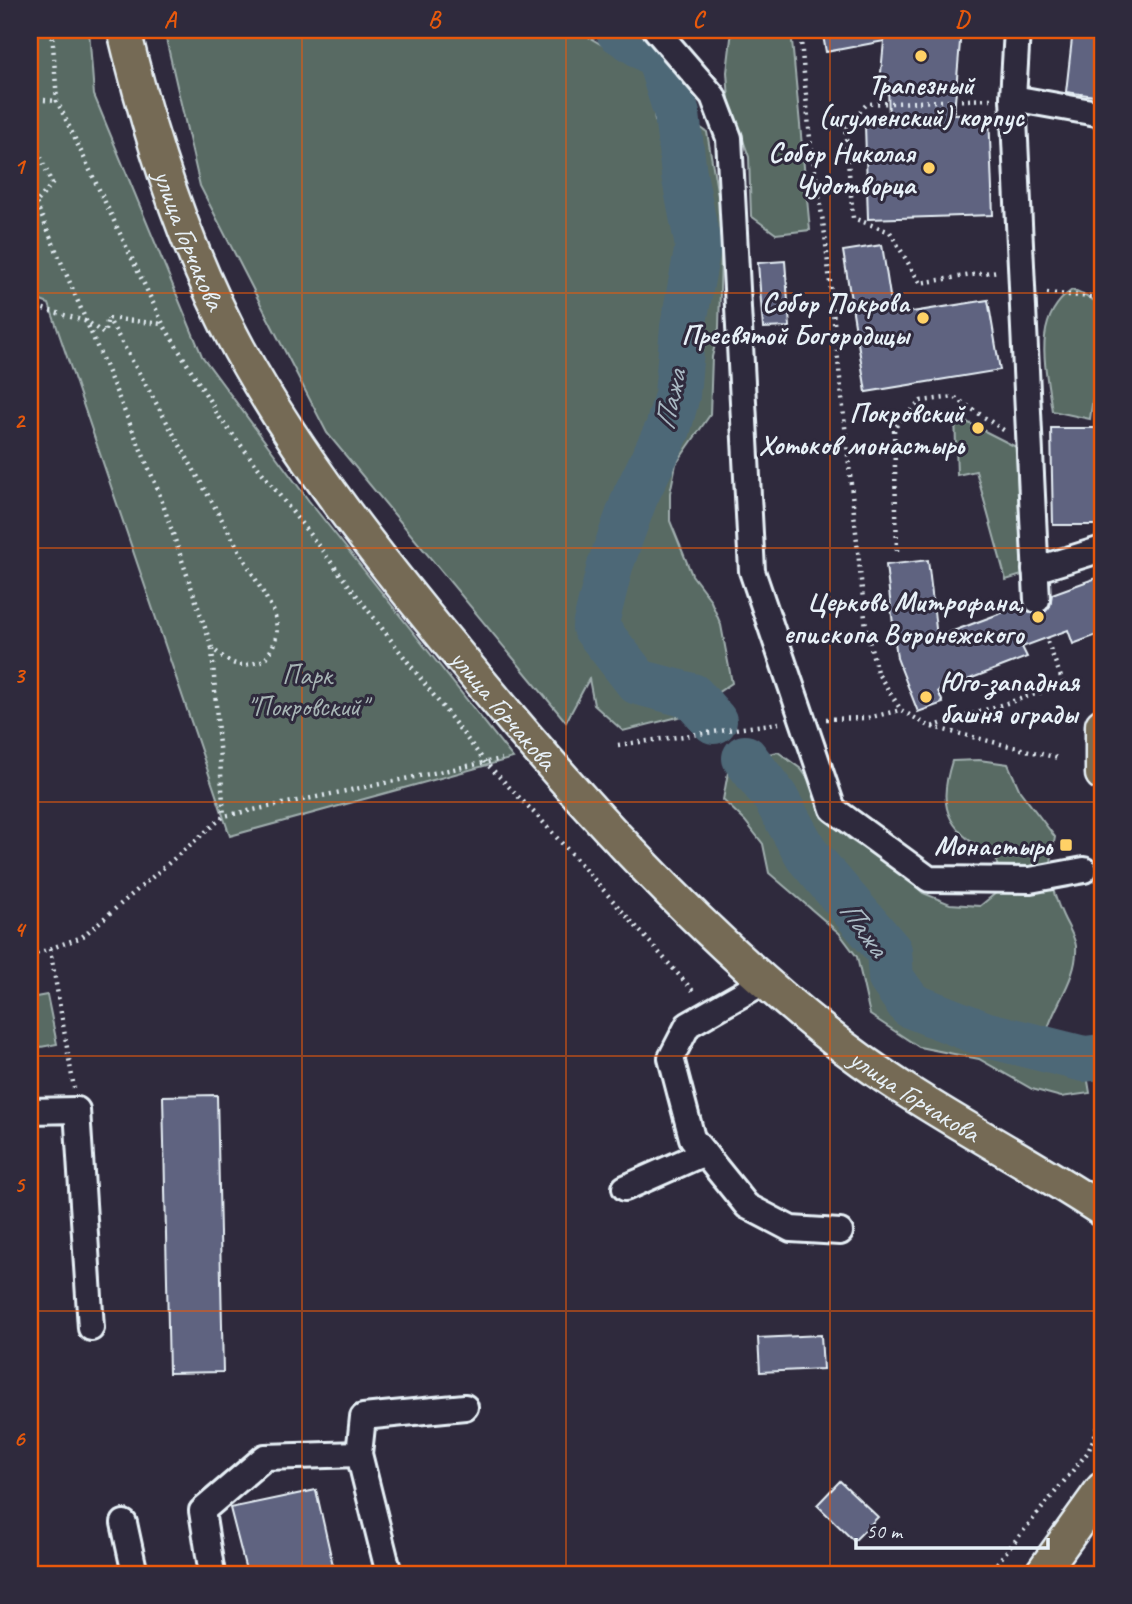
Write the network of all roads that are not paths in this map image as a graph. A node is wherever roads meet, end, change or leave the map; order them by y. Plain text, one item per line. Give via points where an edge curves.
1 (124, 30) edge
2 (656, 30) edge
3 (1017, 30) edge
4 (1013, 98) junction
5 (1102, 114) edge
6 (1102, 549) edge
7 (1035, 570) junction
8 (1037, 600) dead end
9 (1102, 725) edge
10 (1102, 774) edge
11 (1084, 870) dead end
12 (765, 981) junction
13 (30, 1111) edge
14 (704, 1153) junction
15 (625, 1188) dead end
16 (1096, 1201) edge
17 (841, 1232) dead end
18 (91, 1328) dead end
19 (466, 1407) dead end
20 (359, 1454) junction
21 (1102, 1489) edge
22 (124, 1523) dead end
23 (135, 1574) edge
24 (212, 1574) edge
25 (389, 1574) edge
26 (1041, 1574) edge

1 - 12 main road, улица Горчакова via 151,132 195,253 238,346 284,425 411,597 541,755 617,838
2 - 11 lane via 713,96 729,138 752,571 833,810 929,879 1030,880
3 - 4 lane
4 - 5 lane
4 - 7 lane
6 - 7 lane
7 - 8 lane
9 - 10 main road
12 - 14 lane via 688,1025 671,1058 692,1138
12 - 16 main road, улица Горчакова via 884,1077 948,1119
13 - 18 lane via 77,1110
14 - 15 lane
14 - 17 lane via 747,1206 791,1229
19 - 20 lane via 363,1417
20 - 24 lane via 265,1457 202,1511
20 - 25 lane
21 - 26 main road
22 - 23 lane

